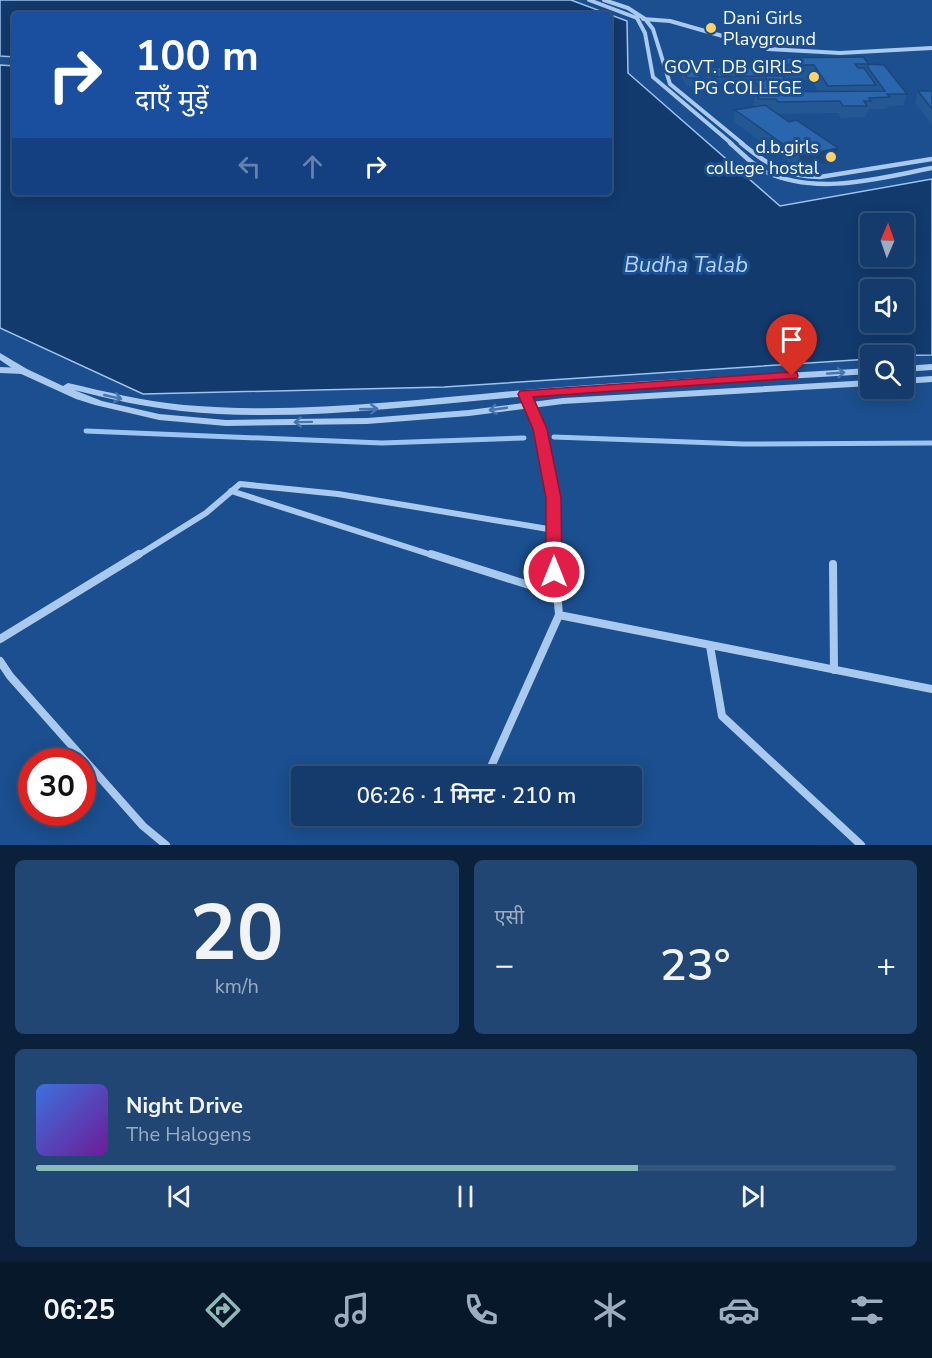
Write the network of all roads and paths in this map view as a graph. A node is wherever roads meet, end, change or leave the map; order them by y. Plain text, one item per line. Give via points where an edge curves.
1 (589, 0) edge
2 (604, 0) edge
3 (637, 18) junction
4 (645, 19) junction
5 (932, 48) edge
6 (932, 159) edge
7 (932, 168) edge
8 (0, 356) edge
9 (932, 367) edge
10 (914, 368) edge
11 (0, 370) edge
12 (23, 371) junction
13 (860, 372) edge
14 (36, 376) junction
15 (932, 379) edge
16 (914, 380) edge
17 (860, 384) edge
18 (525, 394) junction
19 (530, 404) junction
20 (231, 491) junction
21 (554, 530) junction
22 (833, 564) dead end
23 (554, 593) junction
24 (559, 615) junction
25 (0, 639) edge
26 (710, 646) junction
27 (0, 661) edge
28 (834, 670) junction
29 (932, 689) edge
30 (490, 766) edge
31 (166, 845) edge
32 (861, 845) edge

1 - 3 street
2 - 4 street
3 - 4 street
3 - 7 street via 645,33 653,76 668,93 764,171 808,184
4 - 5 street via 670,21 768,49 840,53
4 - 6 street via 653,29 670,84 778,170 820,177
8 - 12 street
9 - 10 street
11 - 12 street
12 - 14 street
18 -> 13 street
14 -> 18 street via 140,403 195,410 380,408
19 -> 14 street via 368,421 226,423 159,417 99,403
15 - 16 street
17 - 19 street
18 - 19 street
19 - 21 street via 540,429 554,498
20 - 21 street via 240,484 338,494
20 - 23 street
20 - 25 street via 196,520
21 - 23 street
22 - 28 street
23 - 24 street
24 - 26 street
24 - 30 street
26 - 28 street
26 - 32 street via 722,716
27 - 31 street via 143,826
28 - 29 street

